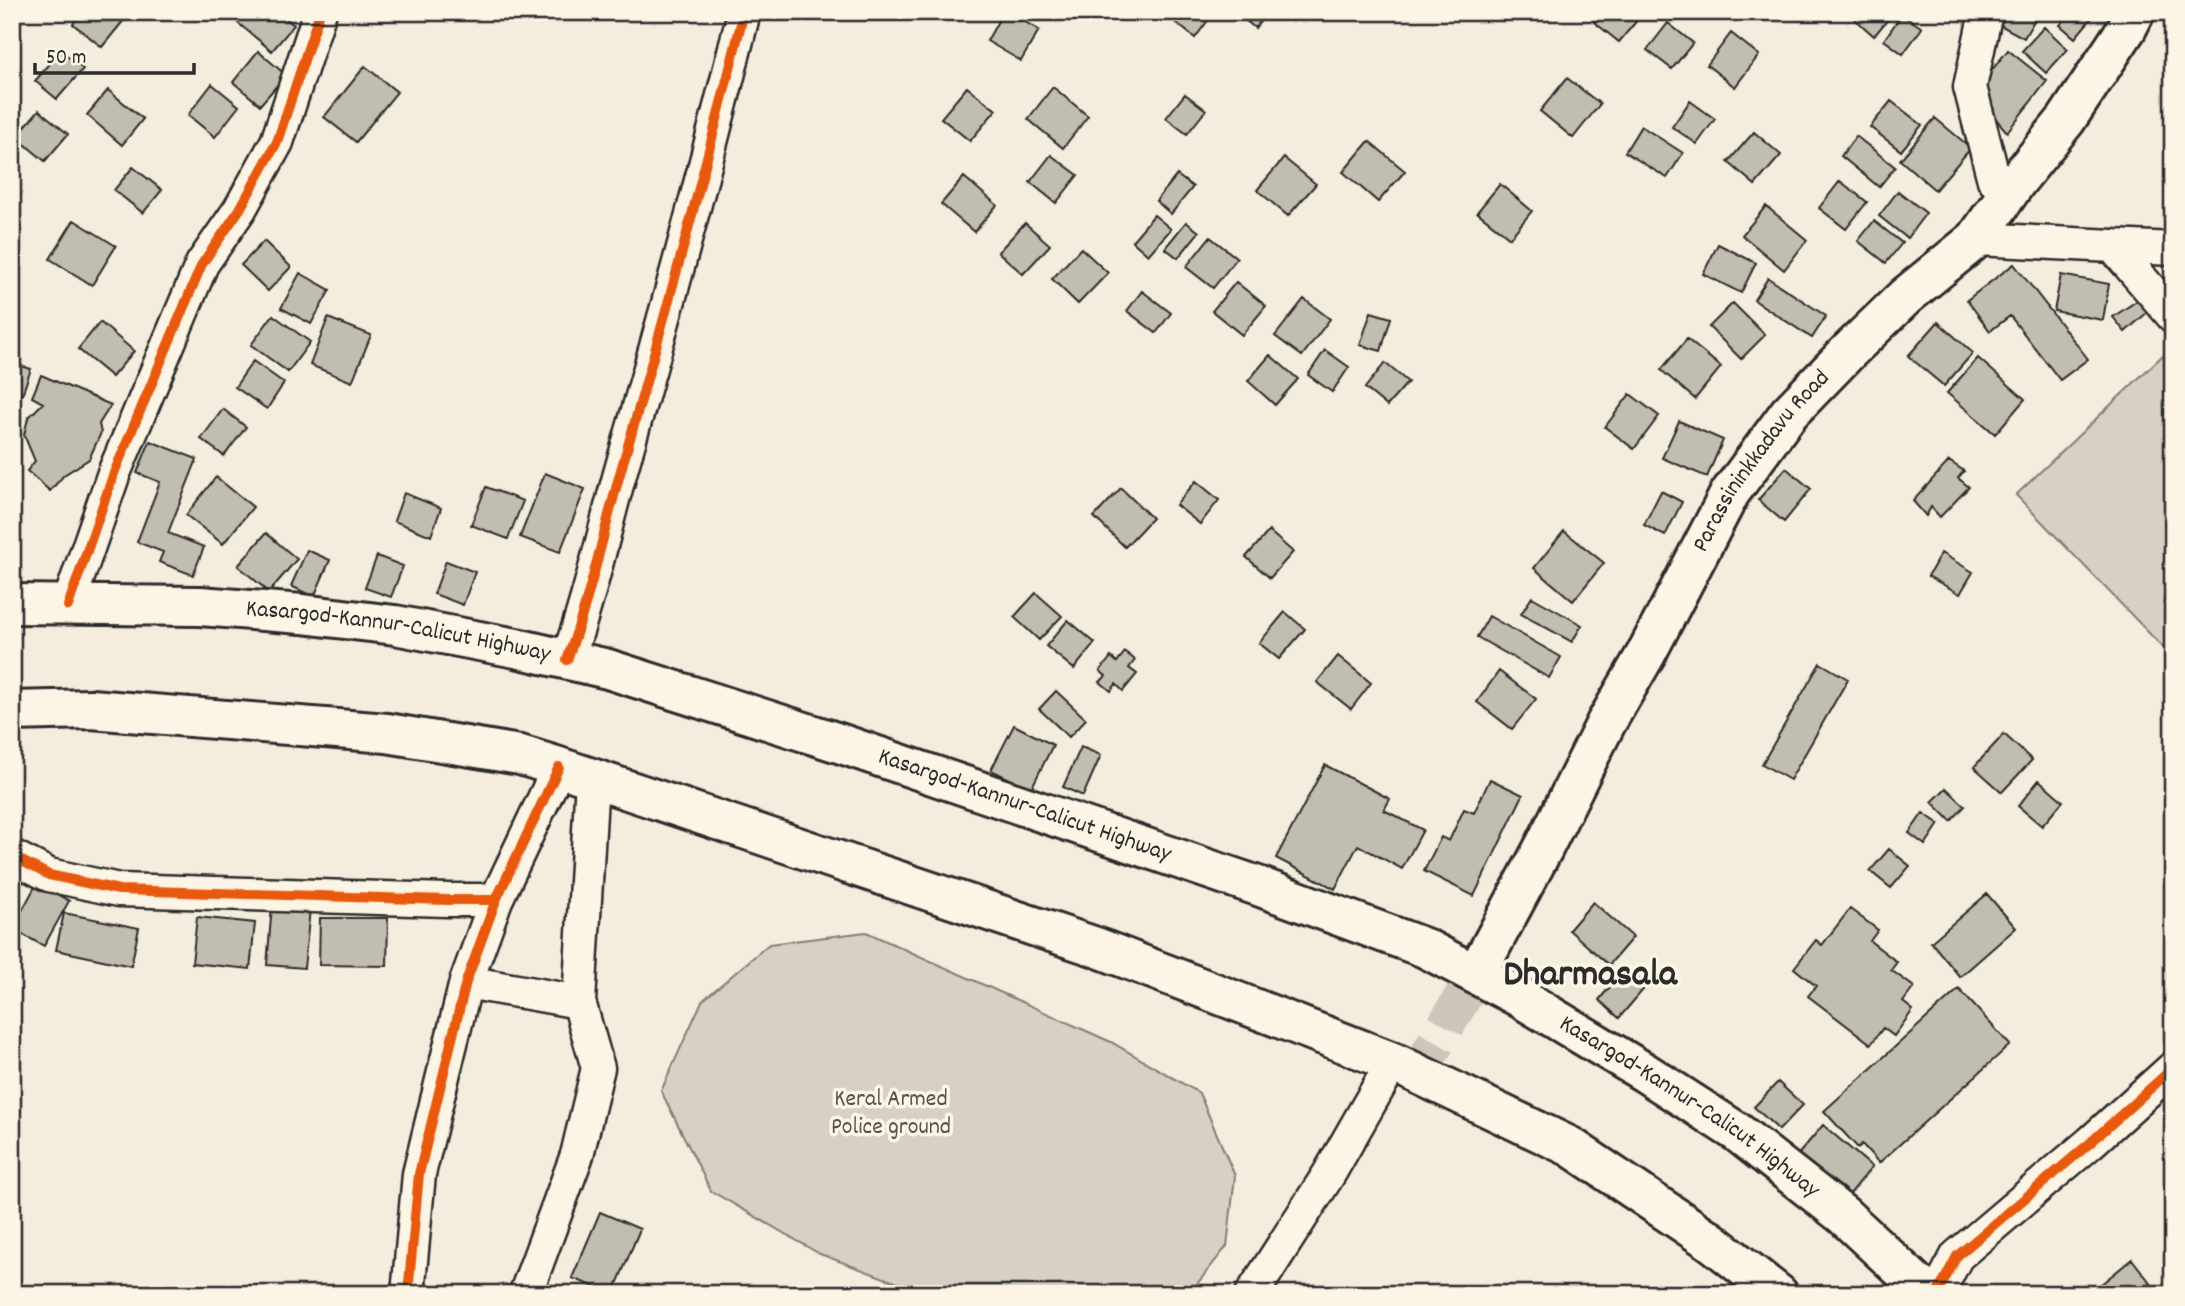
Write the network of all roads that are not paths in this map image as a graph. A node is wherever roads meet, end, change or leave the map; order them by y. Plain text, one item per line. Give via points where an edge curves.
1 (320, 12) edge
2 (744, 12) edge
3 (1986, 12) edge
4 (2135, 12) edge
5 (2016, 183) junction
6 (1976, 239) junction
7 (2113, 246) junction
8 (2173, 249) edge
9 (2173, 316) edge
10 (12, 604) edge
11 (68, 606) junction
12 (567, 660) junction
13 (12, 710) edge
14 (575, 773) junction
15 (12, 856) edge
16 (496, 900) junction
17 (1476, 974) junction
18 (466, 982) junction
19 (579, 1002) junction
20 (1393, 1062) junction
21 (2173, 1068) edge
22 (408, 1294) edge
23 (527, 1294) edge
24 (1252, 1294) edge
25 (1778, 1294) edge
26 (1928, 1294) edge
27 (1937, 1294) edge

1 - 11 street via 277,142 240,209 202,264 114,473
2 - 12 street via 583,619
3 - 5 street via 1970,87 1994,180
4 - 5 main road, Parassininkkadavu Road via 2066,120
5 - 6 main road, Parassininkkadavu Road
6 - 7 street
6 - 17 main road, Parassininkkadavu Road via 1906,296 1849,351 1790,413 1730,493
7 - 8 street
7 - 9 street
10 - 11 main road, Kasargod-Kannur-Calicut Highway
11 - 12 main road, Kasargod-Kannur-Calicut Highway via 200,606 302,614 395,625
12 - 17 main road, Kasargod-Kannur-Calicut Highway via 826,739 1258,886 1425,948
13 - 14 main road via 91,709 387,733 520,755
14 - 16 street
14 - 19 street
14 - 20 main road via 1096,947
15 - 16 street via 48,875 119,890
16 - 18 street
17 - 26 main road, Kasargod-Kannur-Calicut Highway via 1737,1132 1843,1214
18 - 19 street
18 - 22 street via 419,1174
19 - 23 street via 598,1068 577,1155
20 - 24 street
20 - 25 main road via 1572,1147 1712,1242
21 - 27 street via 1957,1256

